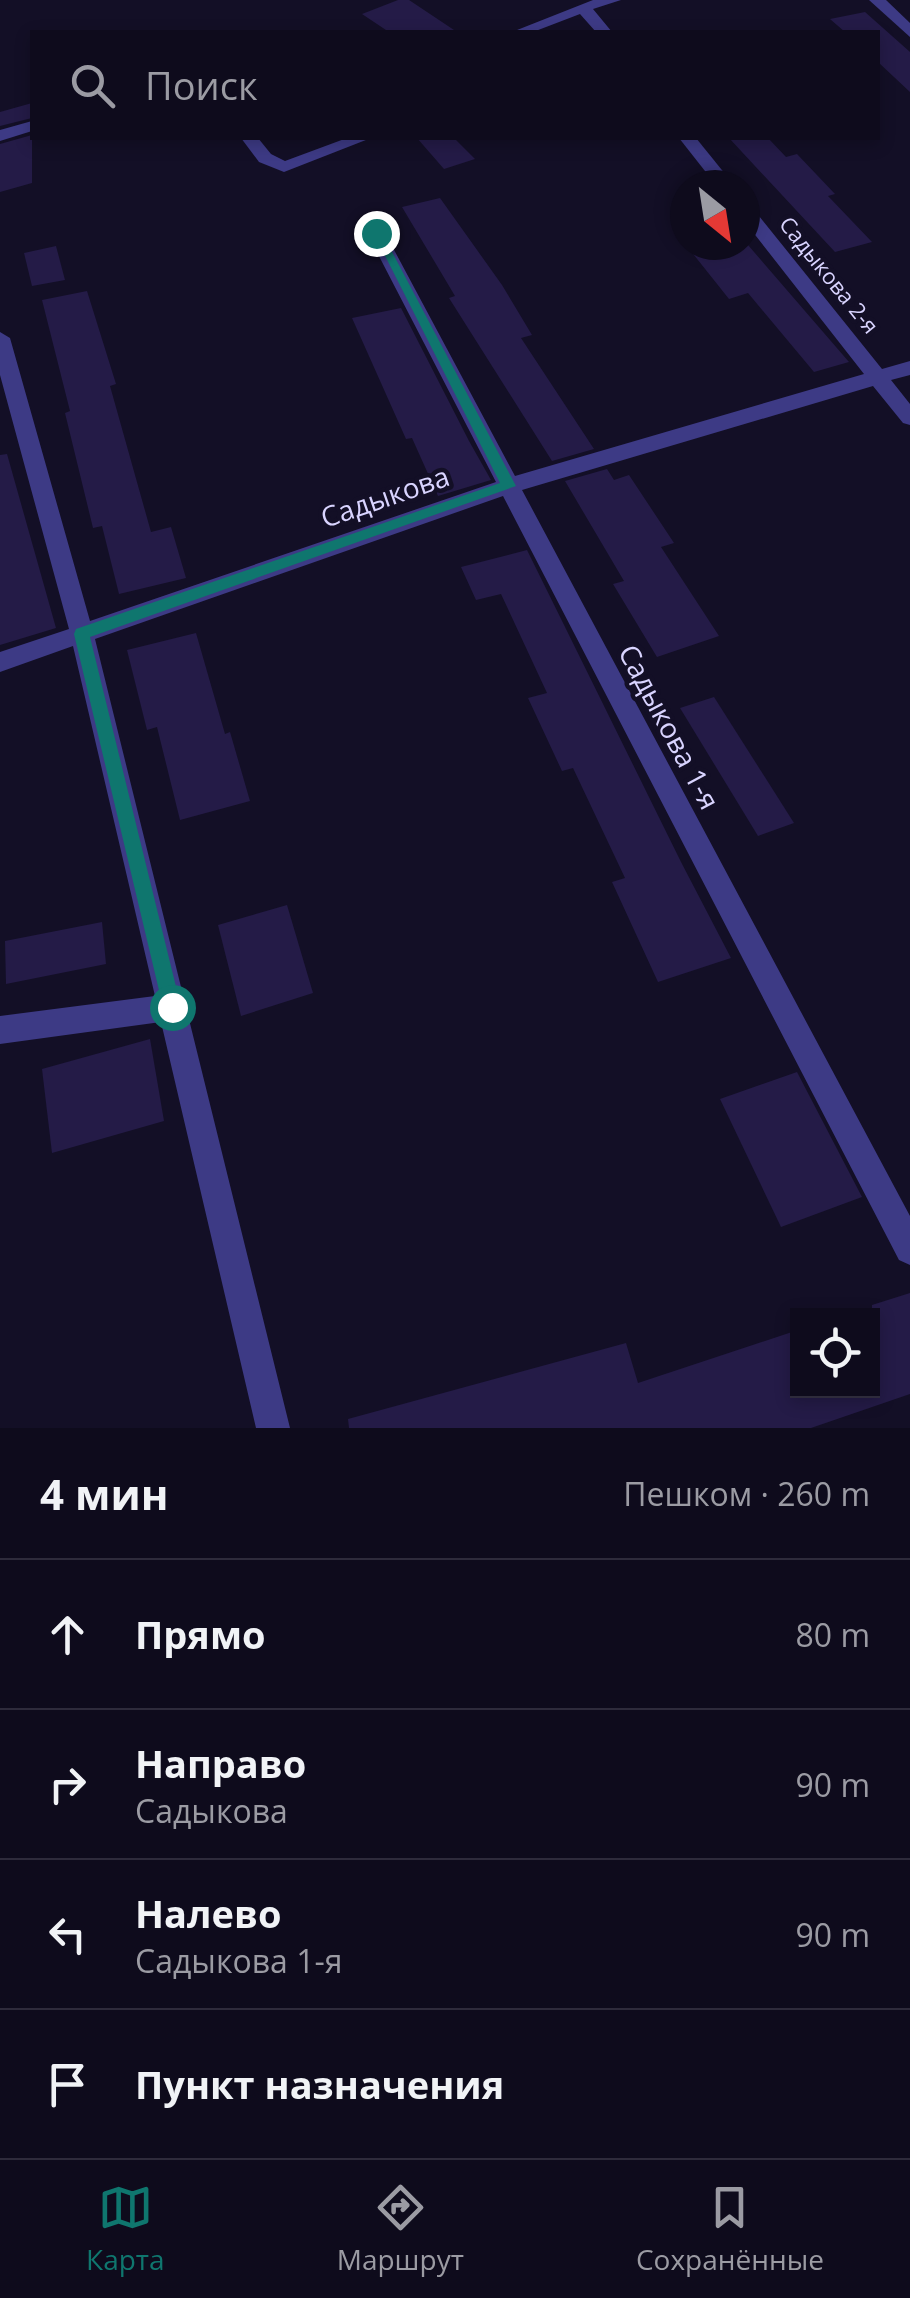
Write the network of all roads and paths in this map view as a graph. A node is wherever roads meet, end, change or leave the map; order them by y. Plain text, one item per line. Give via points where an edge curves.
1 (614, 0) edge
2 (877, 0) edge
3 (584, 7) junction
4 (525, 30) edge
5 (602, 30) edge
6 (910, 32) edge
7 (30, 127) edge
8 (0, 136) edge
9 (250, 140) edge
10 (357, 140) edge
11 (689, 140) edge
12 (713, 170) edge
13 (760, 229) edge
14 (376, 233) dead end
15 (0, 338) edge
16 (910, 368) edge
17 (878, 377) junction
18 (910, 418) edge
19 (508, 486) junction
20 (82, 634) junction
21 (0, 662) edge
22 (172, 1007) junction
23 (0, 1030) edge
24 (910, 1249) edge
25 (273, 1428) edge

1 - 3 street
2 - 6 street
3 - 4 street
3 - 5 street
7 - 8 street
9 - 10 street via 284,168
11 - 12 street
13 - 17 street, Садыкова 2-я
14 - 19 street, Садыкова 1-я
15 - 20 street
16 - 17 street, Садыкова
17 - 18 street, Садыкова 2-я
17 - 19 street, Садыкова
19 - 20 street, Садыкова
19 - 24 street, Садыкова 1-я
20 - 21 street, Садыкова
20 - 22 street
22 - 23 street
22 - 25 street

